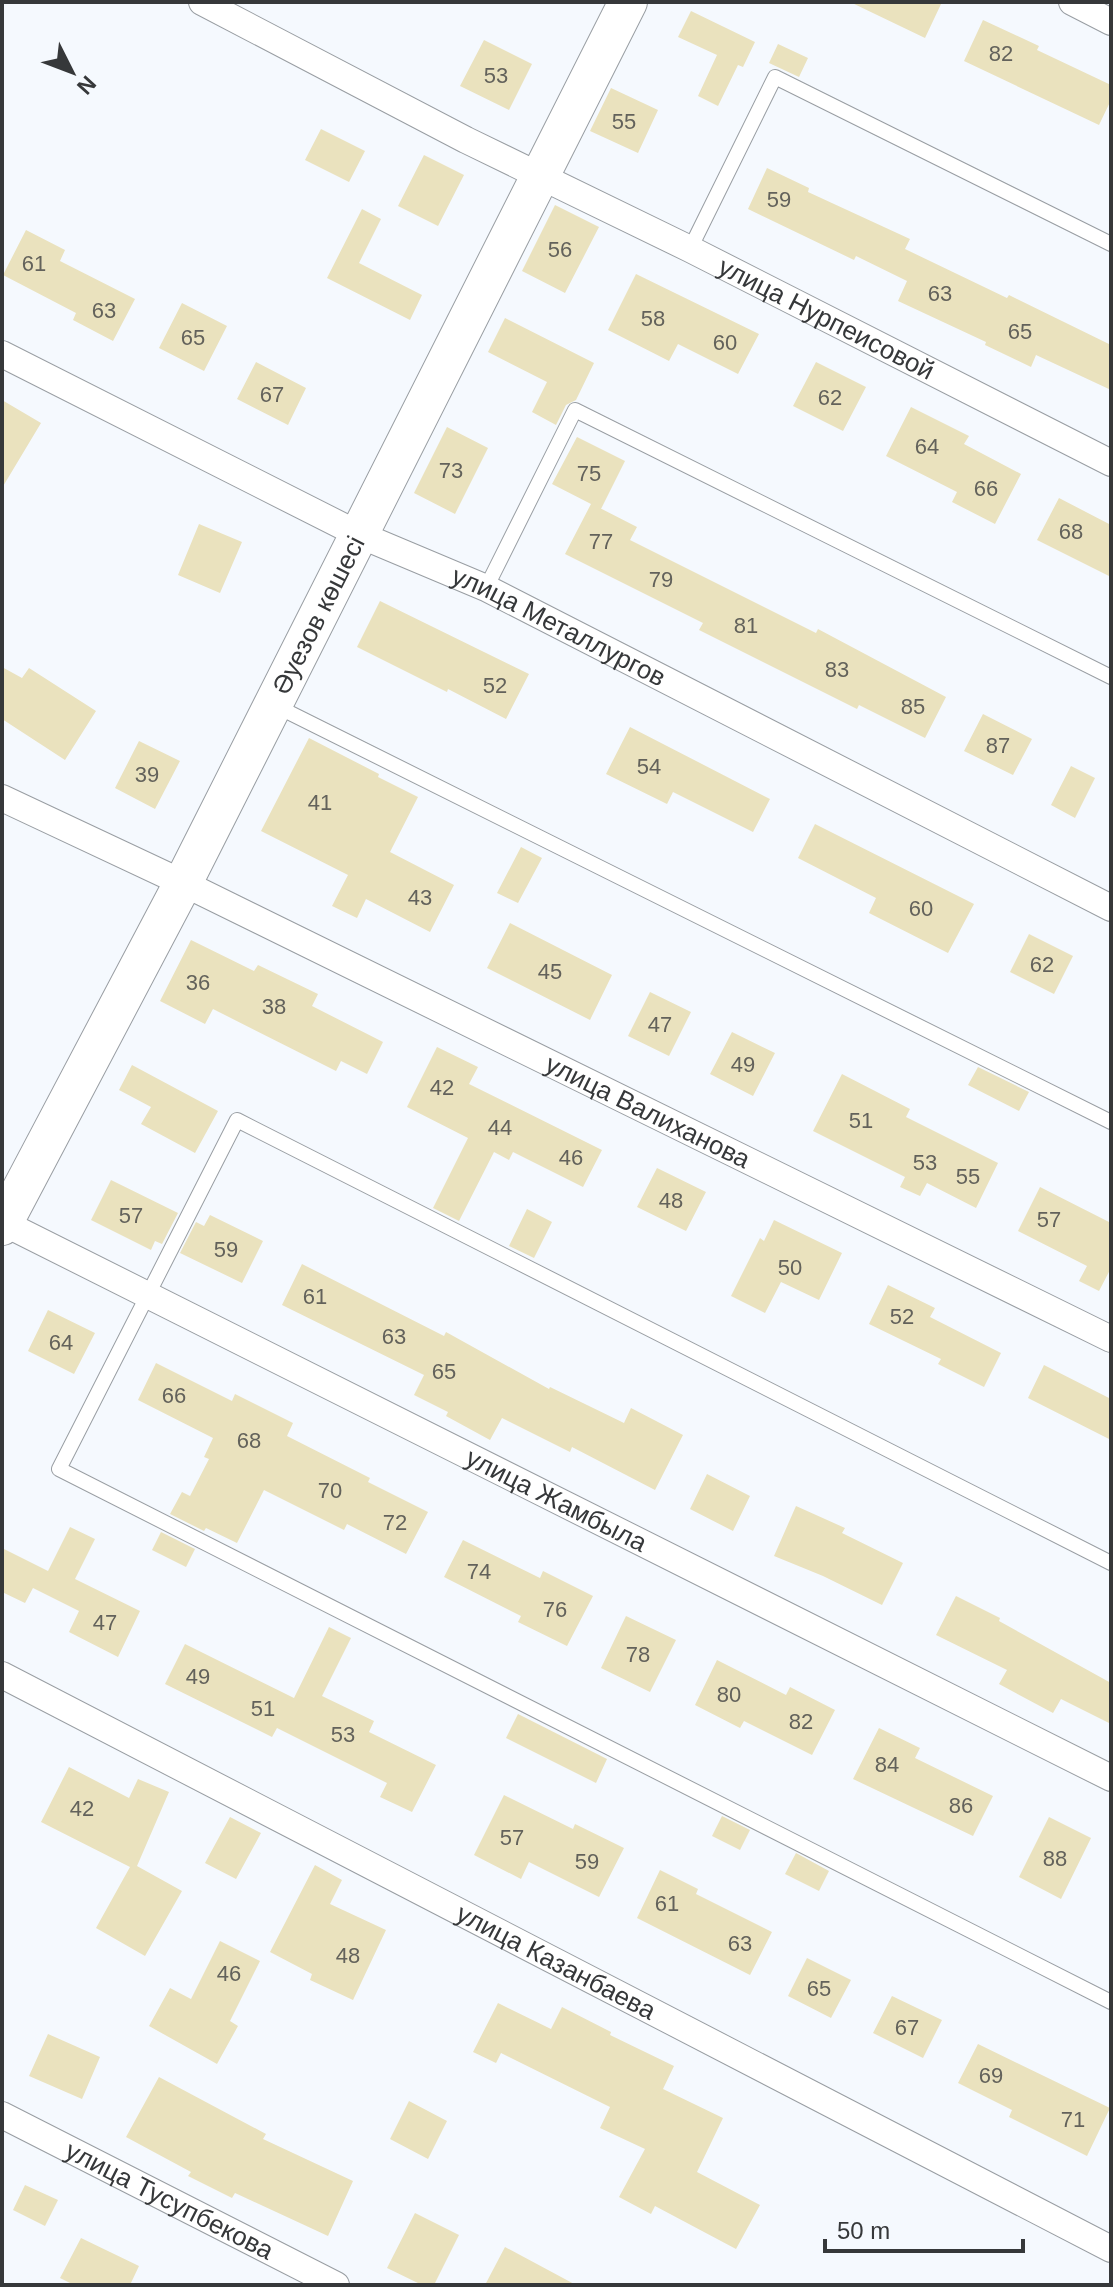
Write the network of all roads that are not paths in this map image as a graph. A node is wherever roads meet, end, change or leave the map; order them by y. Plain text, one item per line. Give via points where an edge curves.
1 (202, 2) edge
2 (628, 2) edge
3 (1072, 2) edge
4 (1111, 22) edge
5 (539, 175) junction
6 (1111, 244) edge
7 (690, 249) junction
8 (2, 354) edge
9 (1111, 463) edge
10 (360, 535) junction
11 (486, 588) junction
12 (1111, 677) edge
13 (274, 705) junction
14 (2, 798) edge
15 (183, 883) junction
16 (1111, 908) edge
17 (1111, 1122) edge
18 (3, 1224) edge
19 (148, 1295) junction
20 (1111, 1339) edge
21 (1111, 1563) edge
22 (2, 1675) edge
23 (1111, 1778) edge
24 (1111, 2002) edge
25 (2, 2115) edge
26 (1111, 2249) edge
27 (336, 2285) edge

1 - 5 street, улица Нурпеисовой
2 - 5 main road, Әуезов көшесі
3 - 4 street
5 - 7 street, улица Нурпеисовой
5 - 10 main road, Әуезов көшесі
6 - 7 lane via 775,77
7 - 9 street, улица Нурпеисовой
8 - 10 street, улица Металлургов
10 - 11 street, улица Металлургов
10 - 13 main road, Әуезов көшесі
11 - 12 lane via 575,410
11 - 16 street, улица Металлургов
13 - 15 main road, Әуезов көшесі
13 - 17 lane
14 - 15 street, улица Валиханова
15 - 18 main road, Әуезов көшесі
15 - 20 street, улица Валиханова
18 - 19 street, улица Жамбыла
19 - 21 lane via 237,1120
19 - 23 street, улица Жамбыла
19 - 24 lane via 59,1469
22 - 26 street, улица Казанбаева
25 - 27 street, улица Тусупбекова

